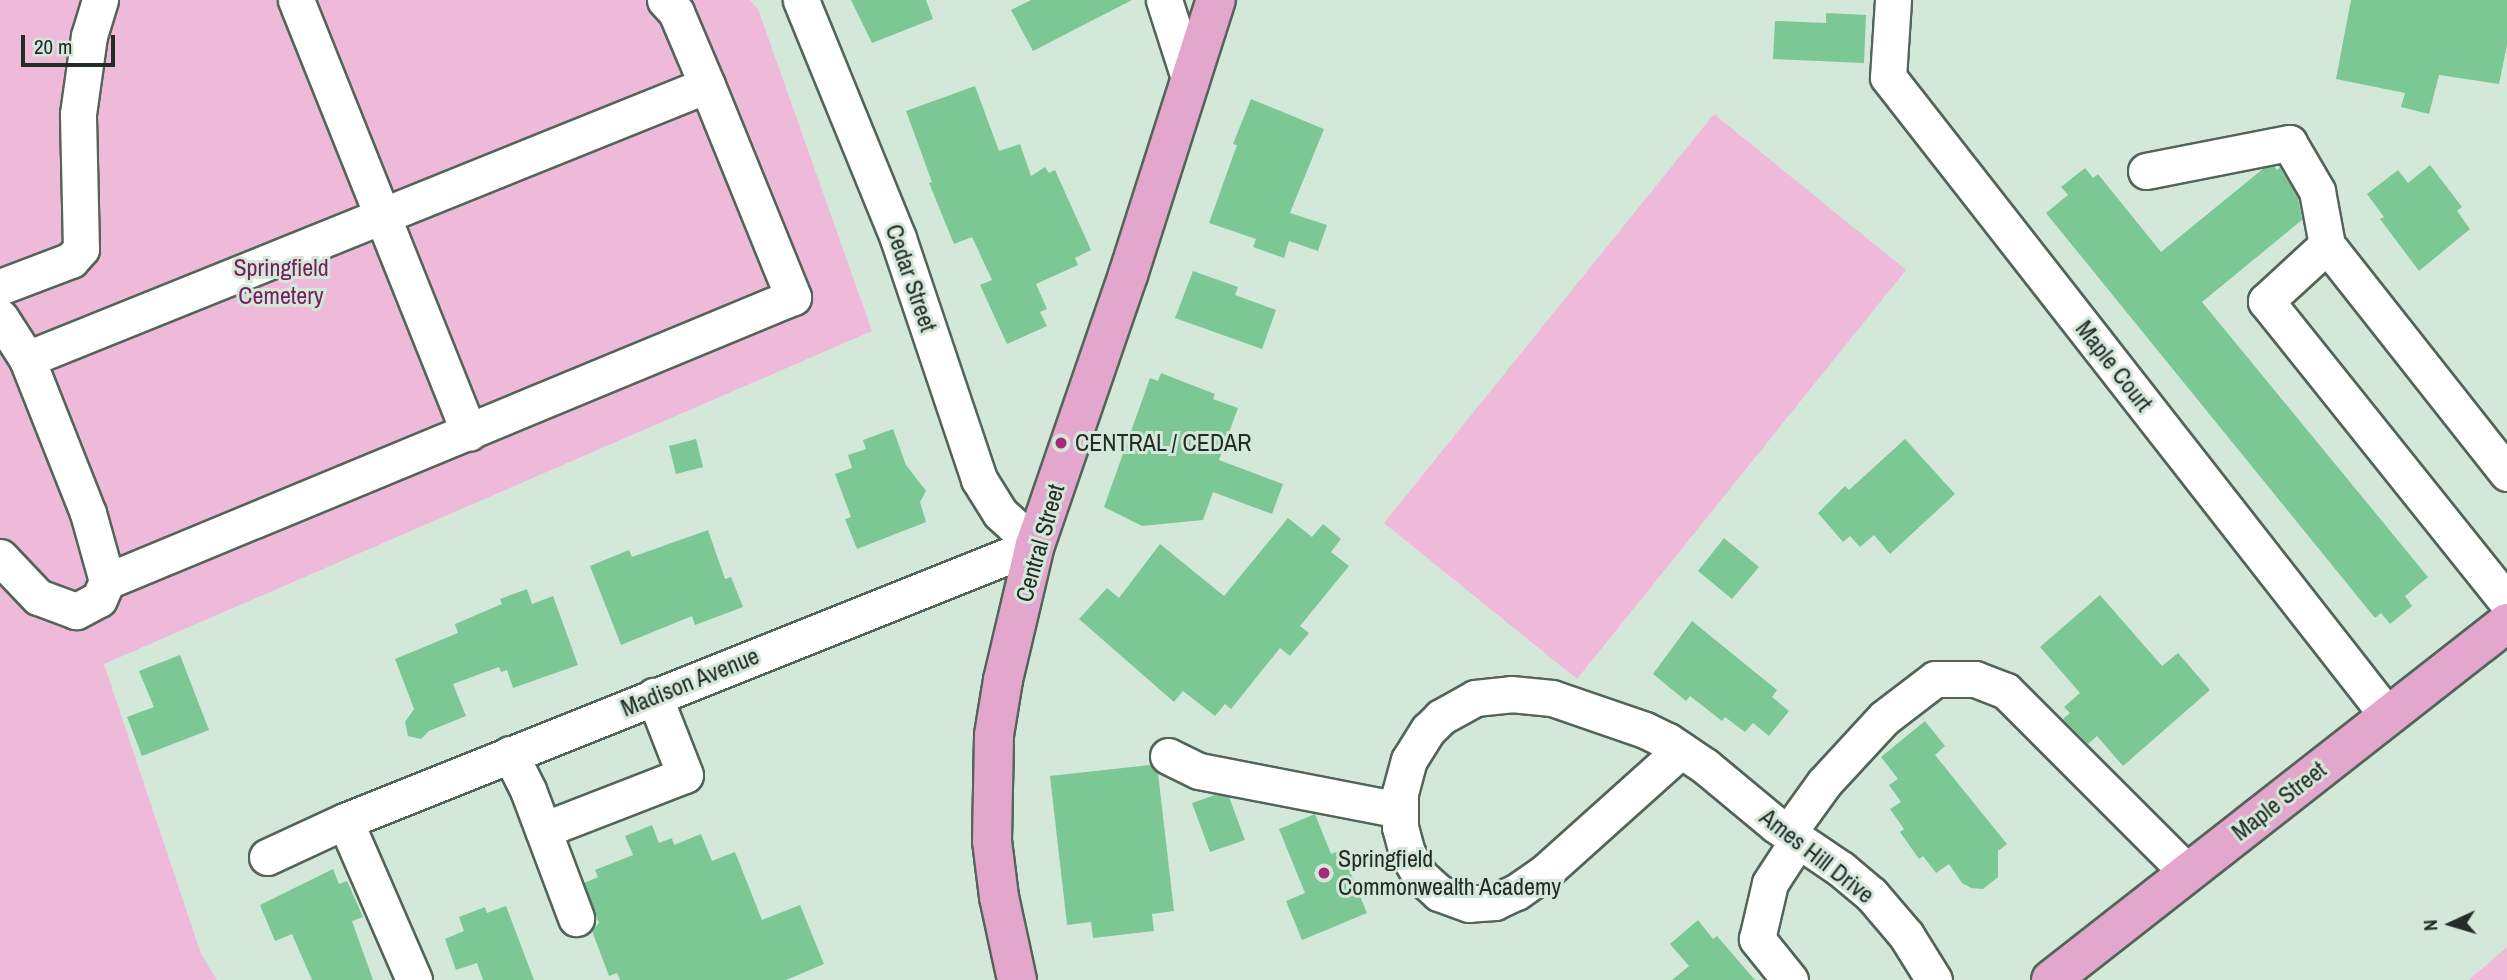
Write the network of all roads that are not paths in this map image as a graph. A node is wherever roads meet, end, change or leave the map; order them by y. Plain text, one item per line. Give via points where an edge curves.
1 (100, 0) edge
2 (296, 0) edge
3 (665, 0) edge
4 (801, 0) edge
5 (1164, 0) edge
6 (1216, 0) edge
7 (1892, 0) edge
8 (1191, 81) junction
9 (707, 85) junction
10 (2146, 171) dead end
11 (381, 217) junction
12 (2327, 245) junction
13 (0, 287) edge
14 (0, 317) edge
15 (27, 359) junction
16 (469, 433) junction
17 (2507, 473) edge
18 (1035, 545) junction
19 (0, 557) edge
20 (107, 581) junction
21 (2507, 602) edge
22 (2507, 623) edge
23 (654, 696) junction
24 (2388, 716) junction
25 (1681, 750) junction
26 (509, 754) junction
27 (1168, 756) dead end
28 (1399, 810) junction
29 (345, 821) junction
30 (543, 830) junction
31 (1793, 837) junction
32 (267, 857) dead end
33 (2188, 873) junction
34 (576, 918) dead end
35 (414, 980) edge
36 (1017, 980) edge
37 (1790, 980) edge
38 (1934, 980) edge
39 (2051, 980) edge

1 - 13 street via 89,36 78,114 81,249 71,260
2 - 11 street
3 - 9 street via 676,12
4 - 18 street, Cedar Street via 898,239 979,479 1000,513
5 - 8 street
6 - 8 main road, Central Street
7 - 24 street, Maple Court via 1890,80
8 - 18 main road, Central Street
9 - 11 street
9 - 16 street via 793,298
10 - 12 street via 2289,143 2317,191
11 - 15 street
11 - 16 street
12 - 17 street
12 - 21 street via 2266,301
14 - 15 street
15 - 20 street via 88,513
16 - 20 street
18 - 23 street, Madison Avenue
18 - 36 main road, Central Street via 1003,680 991,770 992,841
19 - 20 street via 38,597 76,611 99,599
22 - 24 main road, Maple Street
23 - 26 street, Madison Avenue
23 - 30 street via 685,775
24 - 33 main road, Maple Street
25 - 28 street, Ames Hill Drive via 1621,719 1552,698 1511,694 1475,698 1441,717 1417,744 1403,777
25 - 28 street, Ames Hill Drive via 1545,872 1495,902 1459,902 1429,886 1407,853
25 - 31 street, Ames Hill Drive
26 - 29 street, Madison Avenue
26 - 30 street
27 - 28 street via 1199,771
29 - 32 street, Madison Avenue
29 - 35 street
30 - 34 street
31 - 33 street via 1824,783 1884,718 1935,679 1975,679 2006,691
31 - 37 street via 1770,883 1757,939
31 - 38 street, Ames Hill Drive via 1871,894 1906,935
33 - 39 main road, Maple Street

